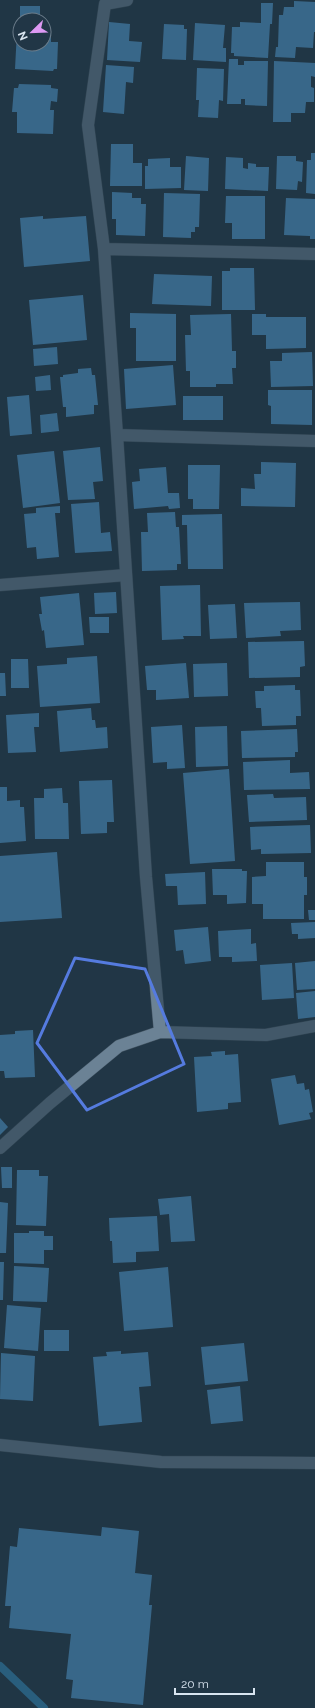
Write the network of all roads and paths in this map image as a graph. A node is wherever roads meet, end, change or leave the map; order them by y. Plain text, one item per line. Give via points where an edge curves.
1 (127, 0) edge
2 (104, 249) junction
3 (315, 254) edge
4 (117, 435) junction
5 (315, 441) edge
6 (126, 575) junction
7 (0, 585) edge
8 (315, 1026) edge
9 (160, 1032) junction
10 (0, 1148) edge
11 (0, 1445) edge
12 (315, 1463) edge

1 - 2 street via 105,4 88,125
2 - 3 street
2 - 4 street
4 - 5 street
4 - 6 street
6 - 7 street
6 - 9 street via 146,877
8 - 9 street via 266,1035
9 - 10 street via 119,1046
11 - 12 street via 161,1462

